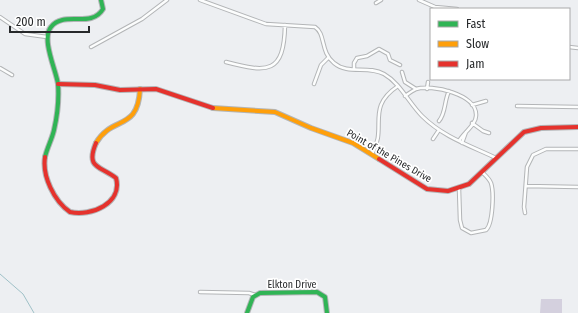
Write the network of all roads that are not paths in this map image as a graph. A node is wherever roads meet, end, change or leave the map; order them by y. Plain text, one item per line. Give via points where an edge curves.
1 (101, 0) edge
2 (167, 0) edge
3 (200, 0) edge
4 (380, 0) edge
5 (419, 0) edge
6 (376, 3) dead end
7 (446, 8) edge
8 (0, 17) edge
9 (285, 25) junction
10 (47, 37) junction
11 (91, 47) dead end
12 (328, 58) junction
13 (226, 62) dead end
14 (400, 65) dead end
15 (0, 68) edge
16 (354, 69) junction
17 (402, 72) dead end
18 (12, 75) dead end
19 (428, 82) dead end
20 (58, 84) junction
21 (314, 84) dead end
22 (398, 86) junction
23 (140, 89) junction
24 (416, 89) junction
25 (427, 89) junction
26 (449, 91) junction
27 (405, 96) junction
28 (486, 101) dead end
29 (472, 105) junction
30 (517, 106) dead end
31 (578, 107) edge
32 (440, 121) dead end
33 (472, 123) junction
34 (578, 127) edge
35 (439, 130) junction
36 (466, 131) junction
37 (489, 133) dead end
38 (433, 139) dead end
39 (459, 141) junction
40 (462, 143) junction
41 (578, 149) edge
42 (372, 154) junction
43 (497, 158) junction
44 (482, 172) junction
45 (526, 186) junction
46 (578, 187) edge
47 (459, 189) junction
48 (525, 213) dead end
49 (200, 292) dead end
50 (255, 295) junction
51 (327, 312) edge
52 (247, 313) edge

1 - 10 street via 104,9 99,17 60,21 51,27
2 - 11 street via 142,19
3 - 9 street via 266,24
4 - 6 street
5 - 7 street via 435,7
8 - 10 street via 25,34
9 - 12 street via 318,28
9 - 13 street via 282,53 274,65 267,68 248,68
10 - 20 street
12 - 16 street via 339,66
12 - 21 street via 321,65
14 - 16 street via 378,49 367,56 357,58
15 - 18 street
16 - 22 street via 377,71 388,76
17 - 24 street via 405,82
19 - 25 street
20 - 23 street, Point of the Pines Drive via 95,85 120,90
20 - 23 street via 54,130 45,152 44,162 47,178 68,210 76,214 85,214 111,201 117,194 119,186 116,178 96,166 92,154 105,131 131,117
22 - 27 street
22 - 42 street via 386,96 380,107 379,139
23 - 42 street, Point of the Pines Drive via 166,91 218,110 275,112 345,139
24 - 25 street
24 - 27 street
25 - 26 street
26 - 29 street
26 - 32 street via 445,100 444,115
27 - 35 street via 422,116
28 - 29 street
29 - 33 street via 476,115
30 - 31 street
33 - 36 street
33 - 37 street
34 - 43 street, Point of the Pines Drive via 529,130 515,139
35 - 38 street
35 - 39 street
36 - 39 street
36 - 40 street
39 - 40 street
40 - 43 street
41 - 45 street via 546,149 537,152 528,162
42 - 47 street, Point of the Pines Drive via 427,189 442,192
43 - 44 street, Point of the Pines Drive
44 - 47 street, Point of the Pines Drive
44 - 47 street via 489,179 491,186 491,221 486,230 471,233 462,228
45 - 46 street
45 - 48 street
49 - 50 street
50 - 51 street, Elkton Drive via 263,292 320,292 327,300
50 - 52 street, Elkton Drive

